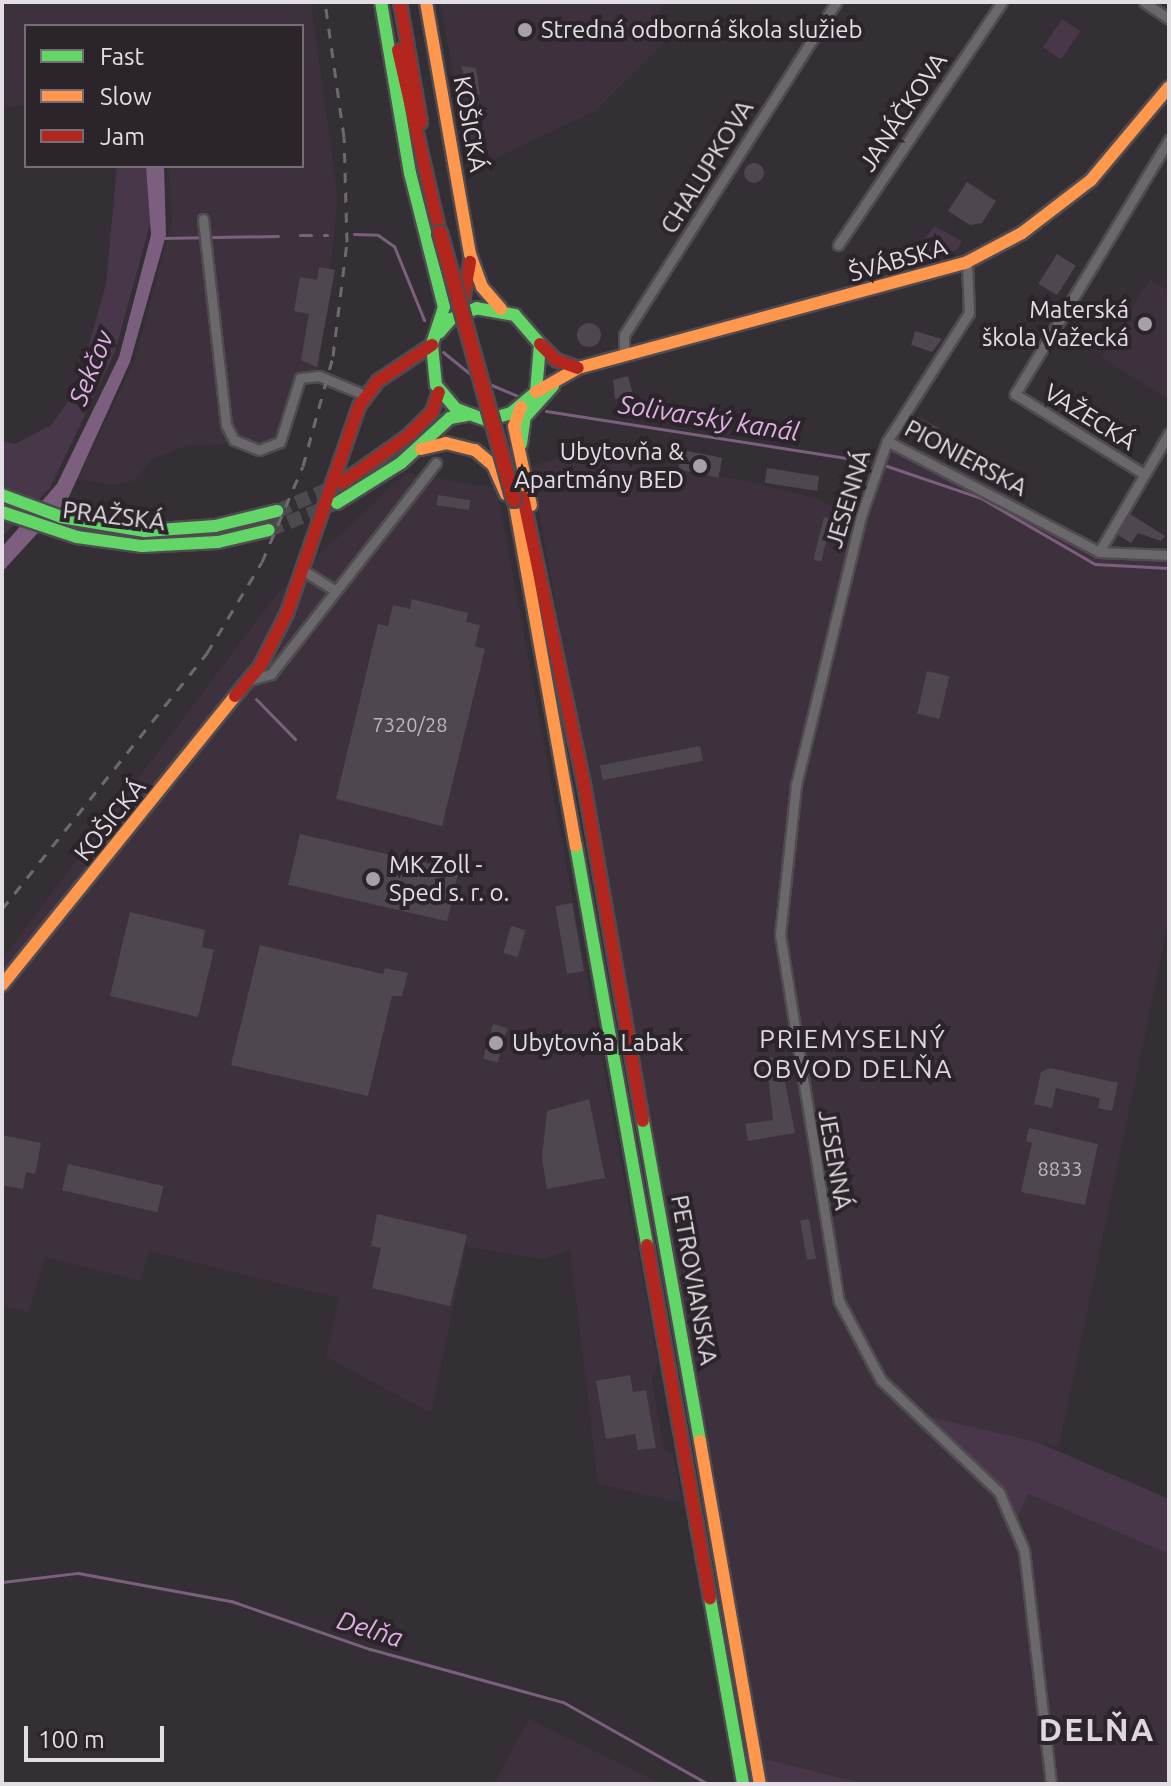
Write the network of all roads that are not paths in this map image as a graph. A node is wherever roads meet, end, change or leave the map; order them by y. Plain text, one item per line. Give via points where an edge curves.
1 (381, 2) edge
2 (390, 2) edge
3 (400, 2) edge
4 (426, 2) edge
5 (836, 2) edge
6 (1002, 2) edge
7 (1144, 2) edge
8 (1169, 19) edge
9 (1169, 87) edge
10 (1169, 140) edge
11 (203, 219) dead end
12 (445, 232) junction
13 (838, 245) dead end
14 (470, 254) junction
15 (967, 262) junction
16 (501, 309) junction
17 (461, 313) junction
18 (435, 339) junction
19 (540, 344) junction
20 (624, 356) junction
21 (398, 368) junction
22 (578, 368) junction
23 (437, 388) junction
24 (536, 392) junction
25 (365, 395) junction
26 (521, 407) junction
27 (472, 417) junction
28 (1169, 433) edge
29 (887, 441) junction
30 (420, 449) junction
31 (521, 457) junction
32 (436, 463) dead end
33 (1144, 474) junction
34 (342, 483) tunnel mouth
35 (3, 496) edge
36 (514, 497) junction
37 (337, 503) tunnel mouth
38 (277, 511) tunnel mouth
39 (2, 512) edge
40 (269, 530) tunnel mouth
41 (1099, 552) junction
42 (1169, 555) edge
43 (301, 569) junction
44 (336, 591) junction
45 (250, 680) junction
46 (584, 784) junction
47 (2, 985) edge
48 (743, 1784) edge
49 (760, 1784) edge
50 (1051, 1784) edge

1 - 18 main road via 410,173 444,307
2 - 12 main road
3 - 12 main road
4 - 14 main road, KOŠICKÁ
5 - 20 street, CHALUPKOVA via 624,335
6 - 13 street, JANÁČKOVA
7 - 8 street
9 - 15 main road, ŠVÁBSKA via 1091,180 1022,233
10 - 33 street, VAŽECKÁ via 1015,394
11 - 25 street via 226,425 234,440 259,450 280,442 300,378 319,376
12 - 36 main road
14 - 16 main road, KOŠICKÁ via 482,287
14 - 17 main road, KOŠICKÁ
15 - 20 main road, ŠVÁBSKA
15 - 29 street, PIONIERSKA via 969,313
16 - 17 main road
16 - 19 main road via 527,324
17 - 18 main road
18 - 21 main road
18 - 23 main road
19 - 22 main road via 556,360
19 - 24 main road
20 - 22 main road, ŠVÁBSKA
21 - 23 main road
21 - 25 main road
22 - 24 main road, ŠVÁBSKA
22 - 31 main road via 525,417
23 - 27 main road
23 - 34 main road via 432,412
24 - 26 main road
25 - 43 main road, KOŠICKÁ
26 - 27 main road
26 - 31 main road via 514,426
27 - 30 main road via 450,418
27 - 36 main road via 492,440
28 - 33 street, VAŽECKÁ
29 - 41 street, PIONIERSKA
29 - 50 street, JESENNÁ via 796,785 782,871 782,956 839,1301 881,1380 999,1492 1024,1550
30 - 36 main road via 446,443 475,450 493,465
30 - 37 main road
31 - 46 main road
32 - 44 street, KOŠICKÁ
33 - 41 street, VAŽECKÁ
35 - 38 main road, PRAŽSKÁ via 88,524 182,530
36 - 46 main road
36 - 48 main road, PETROVIANSKA
39 - 40 main road, PRAŽSKÁ via 77,537 182,546
41 - 42 street, PIONIERSKA
43 - 44 street
43 - 45 main road, KOŠICKÁ via 274,641
44 - 45 street, KOŠICKÁ via 271,674
45 - 47 main road, KOŠICKÁ
46 - 49 main road, PETROVIANSKA

